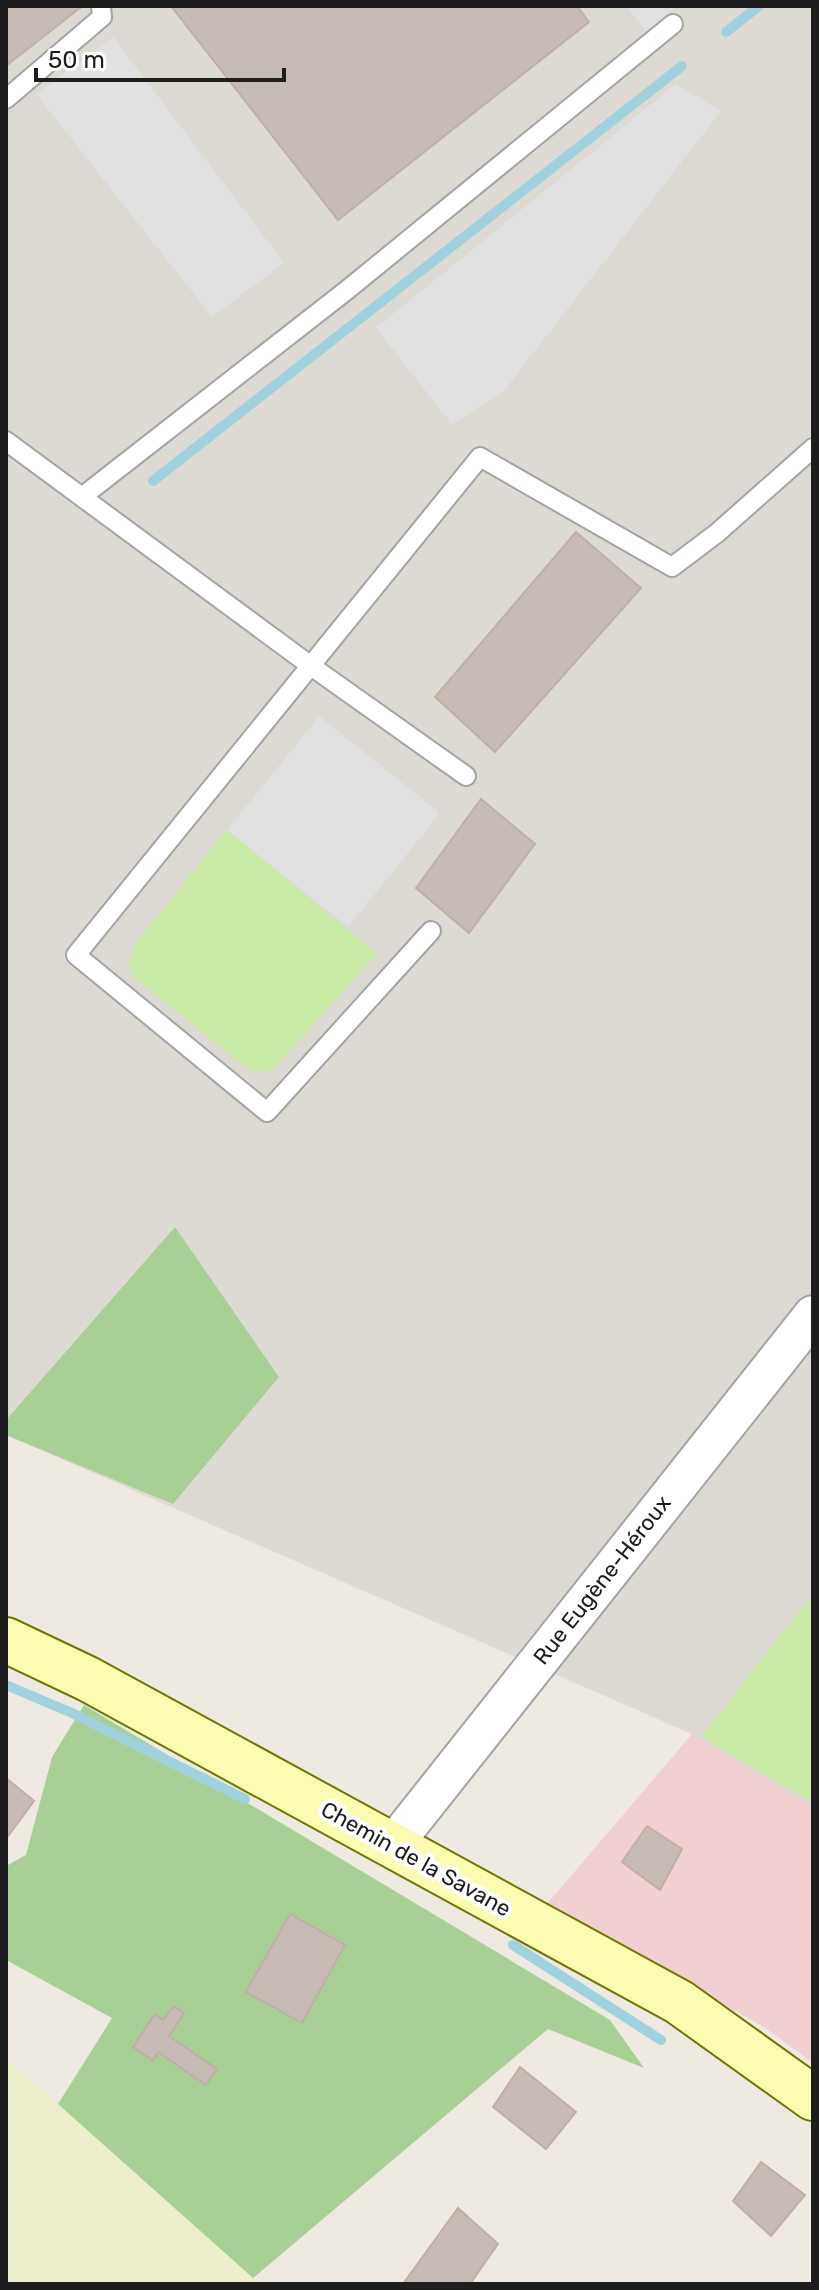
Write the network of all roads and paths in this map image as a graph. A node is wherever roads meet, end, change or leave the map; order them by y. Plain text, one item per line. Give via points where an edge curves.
1 (101, 6) edge
2 (673, 24) dead end
3 (6, 99) edge
4 (6, 441) edge
5 (813, 448) edge
6 (83, 496) junction
7 (311, 666) junction
8 (466, 776) dead end
9 (431, 931) dead end
10 (813, 1315) edge
11 (6, 1640) edge
12 (392, 1846) junction
13 (813, 2098) edge

1 - 3 lane via 102,17
2 - 6 lane via 336,299
4 - 6 lane
5 - 7 lane via 672,567 480,457
6 - 7 lane
7 - 8 lane
7 - 9 lane via 76,955 267,1112
10 - 12 street, Rue Eugène-Héroux
11 - 12 street, Chemin de la Savane via 88,1679
12 - 13 street, Chemin de la Savane via 679,2002

